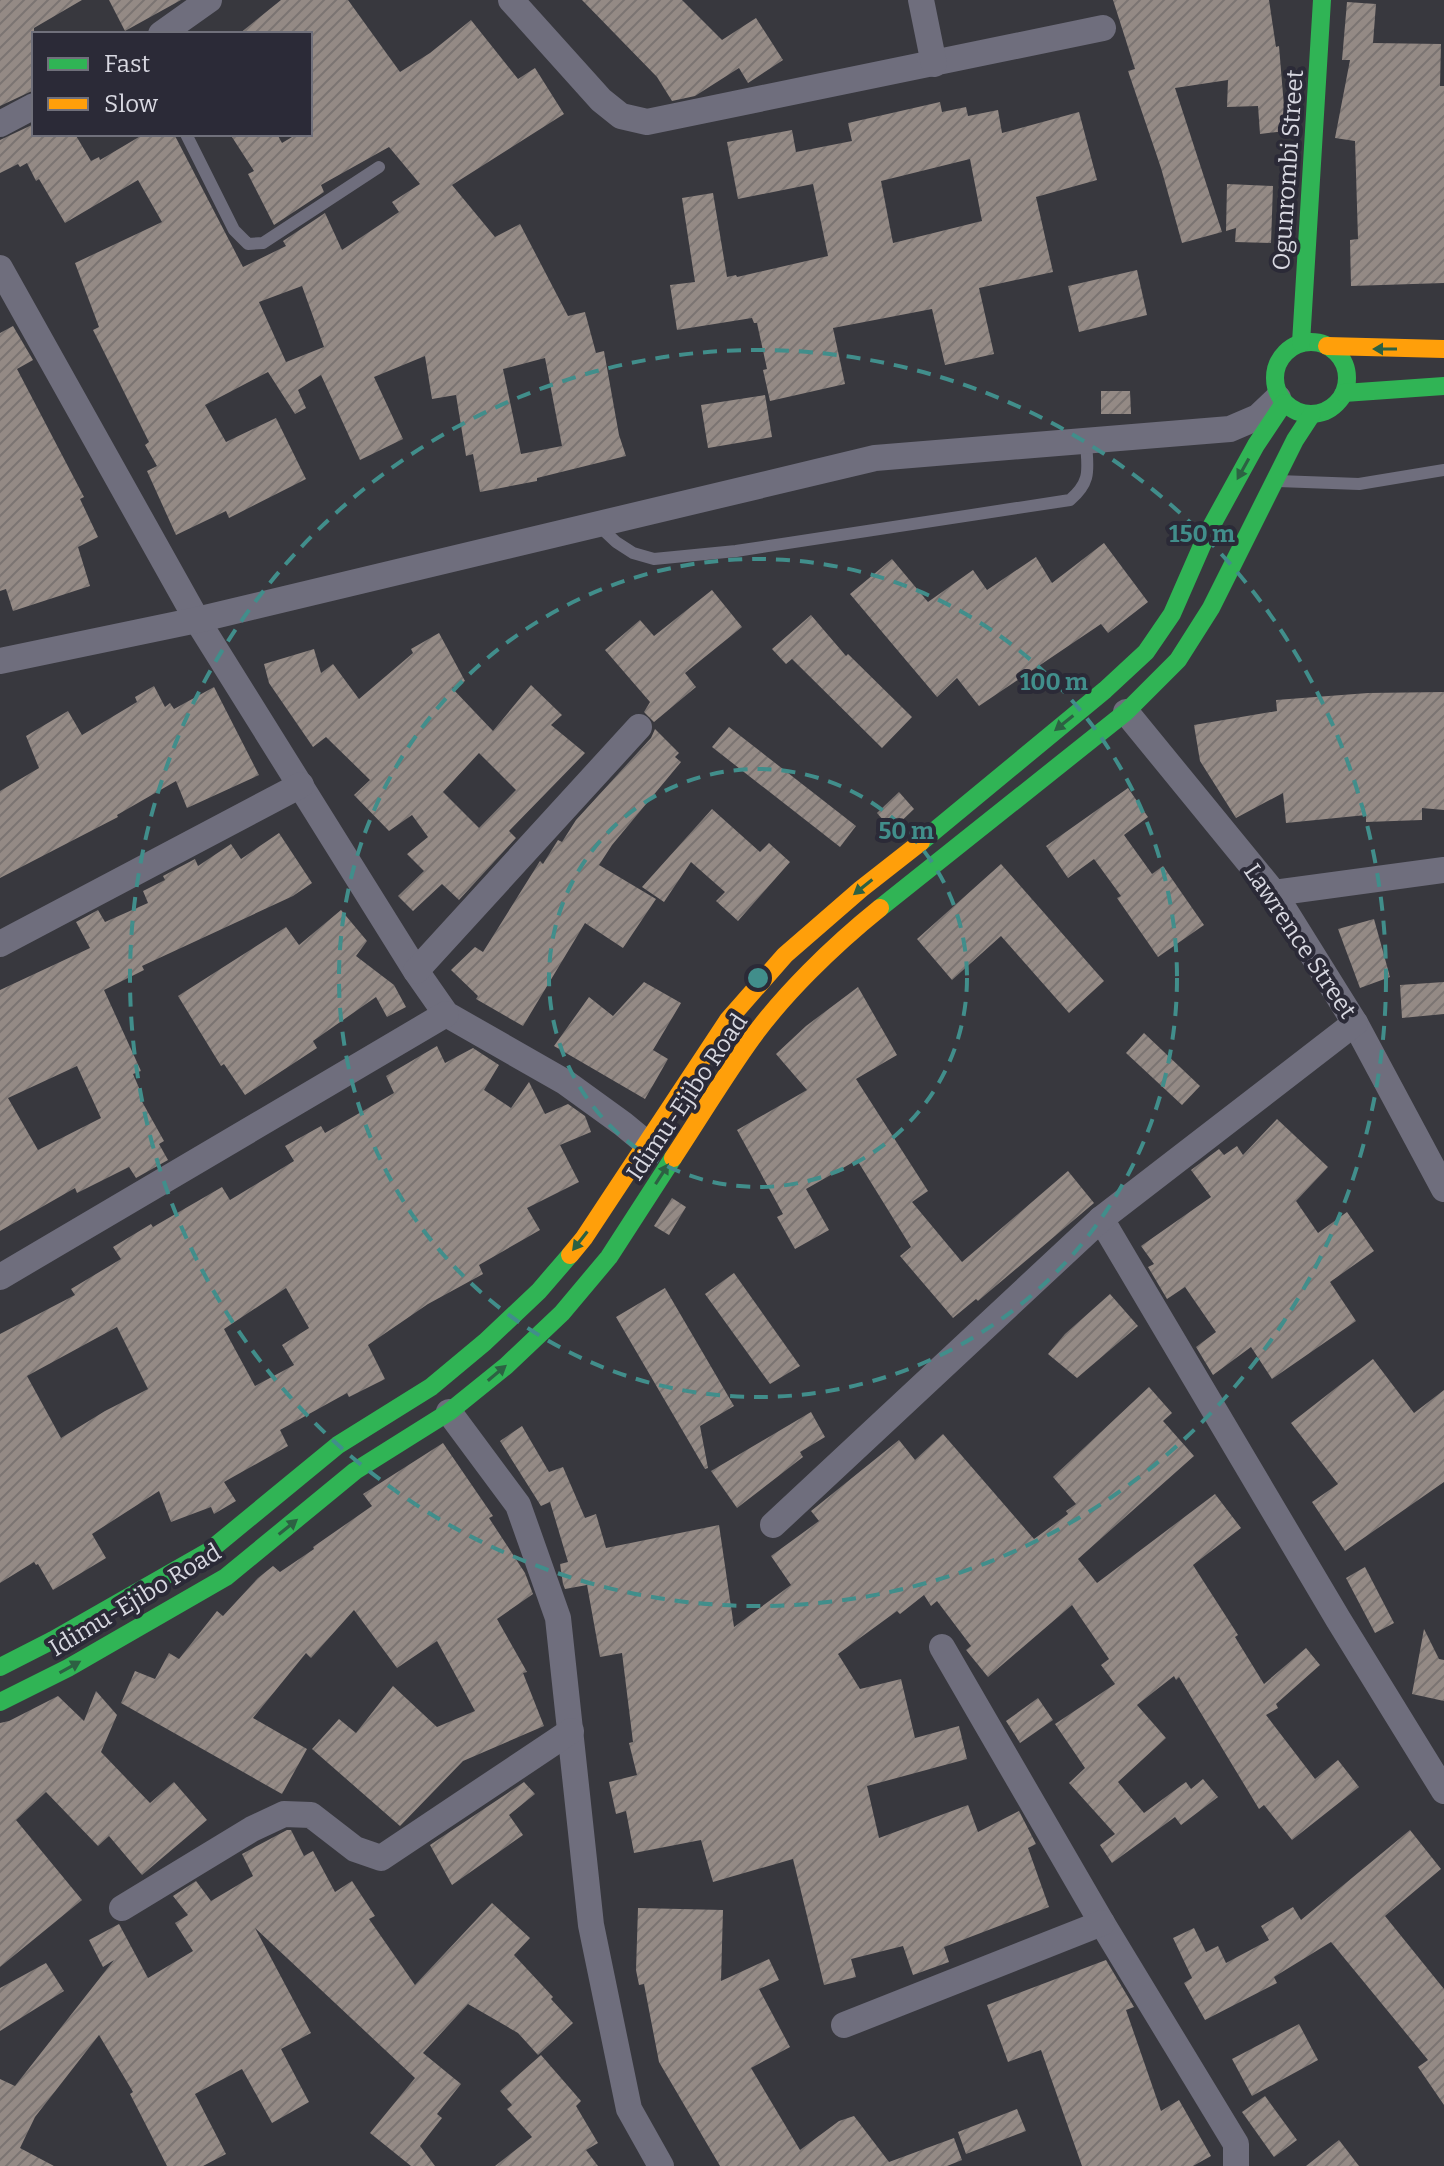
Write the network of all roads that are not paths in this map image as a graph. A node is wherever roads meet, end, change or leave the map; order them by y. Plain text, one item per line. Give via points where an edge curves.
1 (209, 0) edge
2 (511, 0) edge
3 (921, 0) edge
4 (1322, 0) edge
5 (1103, 28) dead end
6 (164, 32) edge
7 (934, 64) junction
8 (32, 107) edge
9 (0, 124) edge
10 (187, 136) edge
11 (379, 167) dead end
12 (0, 268) edge
13 (1301, 343) junction
14 (1327, 346) junction
15 (1444, 349) edge
16 (1444, 386) edge
17 (1344, 393) junction
18 (1282, 399) junction
19 (1312, 414) junction
20 (1086, 440) junction
21 (1444, 470) edge
22 (1275, 481) junction
23 (598, 524) junction
24 (197, 620) junction
25 (0, 661) edge
26 (1126, 712) junction
27 (639, 727) dead end
28 (301, 785) junction
29 (1444, 870) edge
30 (1274, 893) junction
31 (0, 944) edge
32 (416, 971) junction
33 (446, 1014) junction
34 (1355, 1023) junction
35 (646, 1143) junction
36 (1442, 1181) edge
37 (1101, 1219) junction
38 (0, 1277) edge
39 (449, 1412) junction
40 (773, 1525) dead end
41 (942, 1647) dead end
42 (0, 1667) edge
43 (0, 1702) edge
44 (571, 1731) junction
45 (1444, 1791) edge
46 (122, 1908) dead end
47 (1102, 1923) junction
48 (844, 2025) dead end
49 (661, 2166) edge
50 (1236, 2166) edge

1 - 6 street
2 - 7 street via 601,100 621,116 647,122
3 - 7 street
4 - 13 main road, Ogunrombi Street
5 - 7 street
8 - 9 street
10 - 11 lane via 234,230 248,244 263,243
12 - 24 street
13 - 14 main road
13 - 18 main road via 1277,364 1274,380
15 -> 14 main road
14 - 17 main road via 1345,366
16 - 17 main road
17 - 19 main road via 1331,408
18 - 19 main road via 1297,411
18 - 20 street via 1230,429
18 -> 35 main road, Idimu-Ejibo Road via 1207,534 1172,614 1146,652 785,955 728,1020
19 - 22 main road, Idimu-Ejibo Road
20 - 23 street via 875,458
20 - 23 lane via 1088,479 1070,500 654,559 633,553
21 - 22 lane via 1359,484
22 - 26 main road, Idimu-Ejibo Road via 1178,660
23 - 24 street
24 - 25 street
24 - 28 street
26 - 30 street, Lawrence Street
39 -> 26 main road, Idimu-Ejibo Road via 562,1313 609,1257 749,1042 793,991 857,927
27 - 32 street
28 - 31 street
28 - 32 street
29 - 30 street
30 - 34 street, Lawrence Street
32 - 33 street
33 - 35 street via 565,1082
33 - 38 street
34 - 36 street, Lawrence Street
34 - 37 street
35 -> 42 main road, Idimu-Ejibo Road via 584,1238 539,1291 431,1387 338,1445 209,1551
37 - 40 street
37 - 45 street
43 -> 39 main road, Idimu-Ejibo Road via 226,1577 355,1471
39 - 44 street via 518,1505 558,1618
41 - 47 street
44 - 46 street via 381,1858 355,1849 311,1815 284,1814
44 - 49 street via 591,1925 629,2109
47 - 48 street
47 - 50 street via 1236,2144

